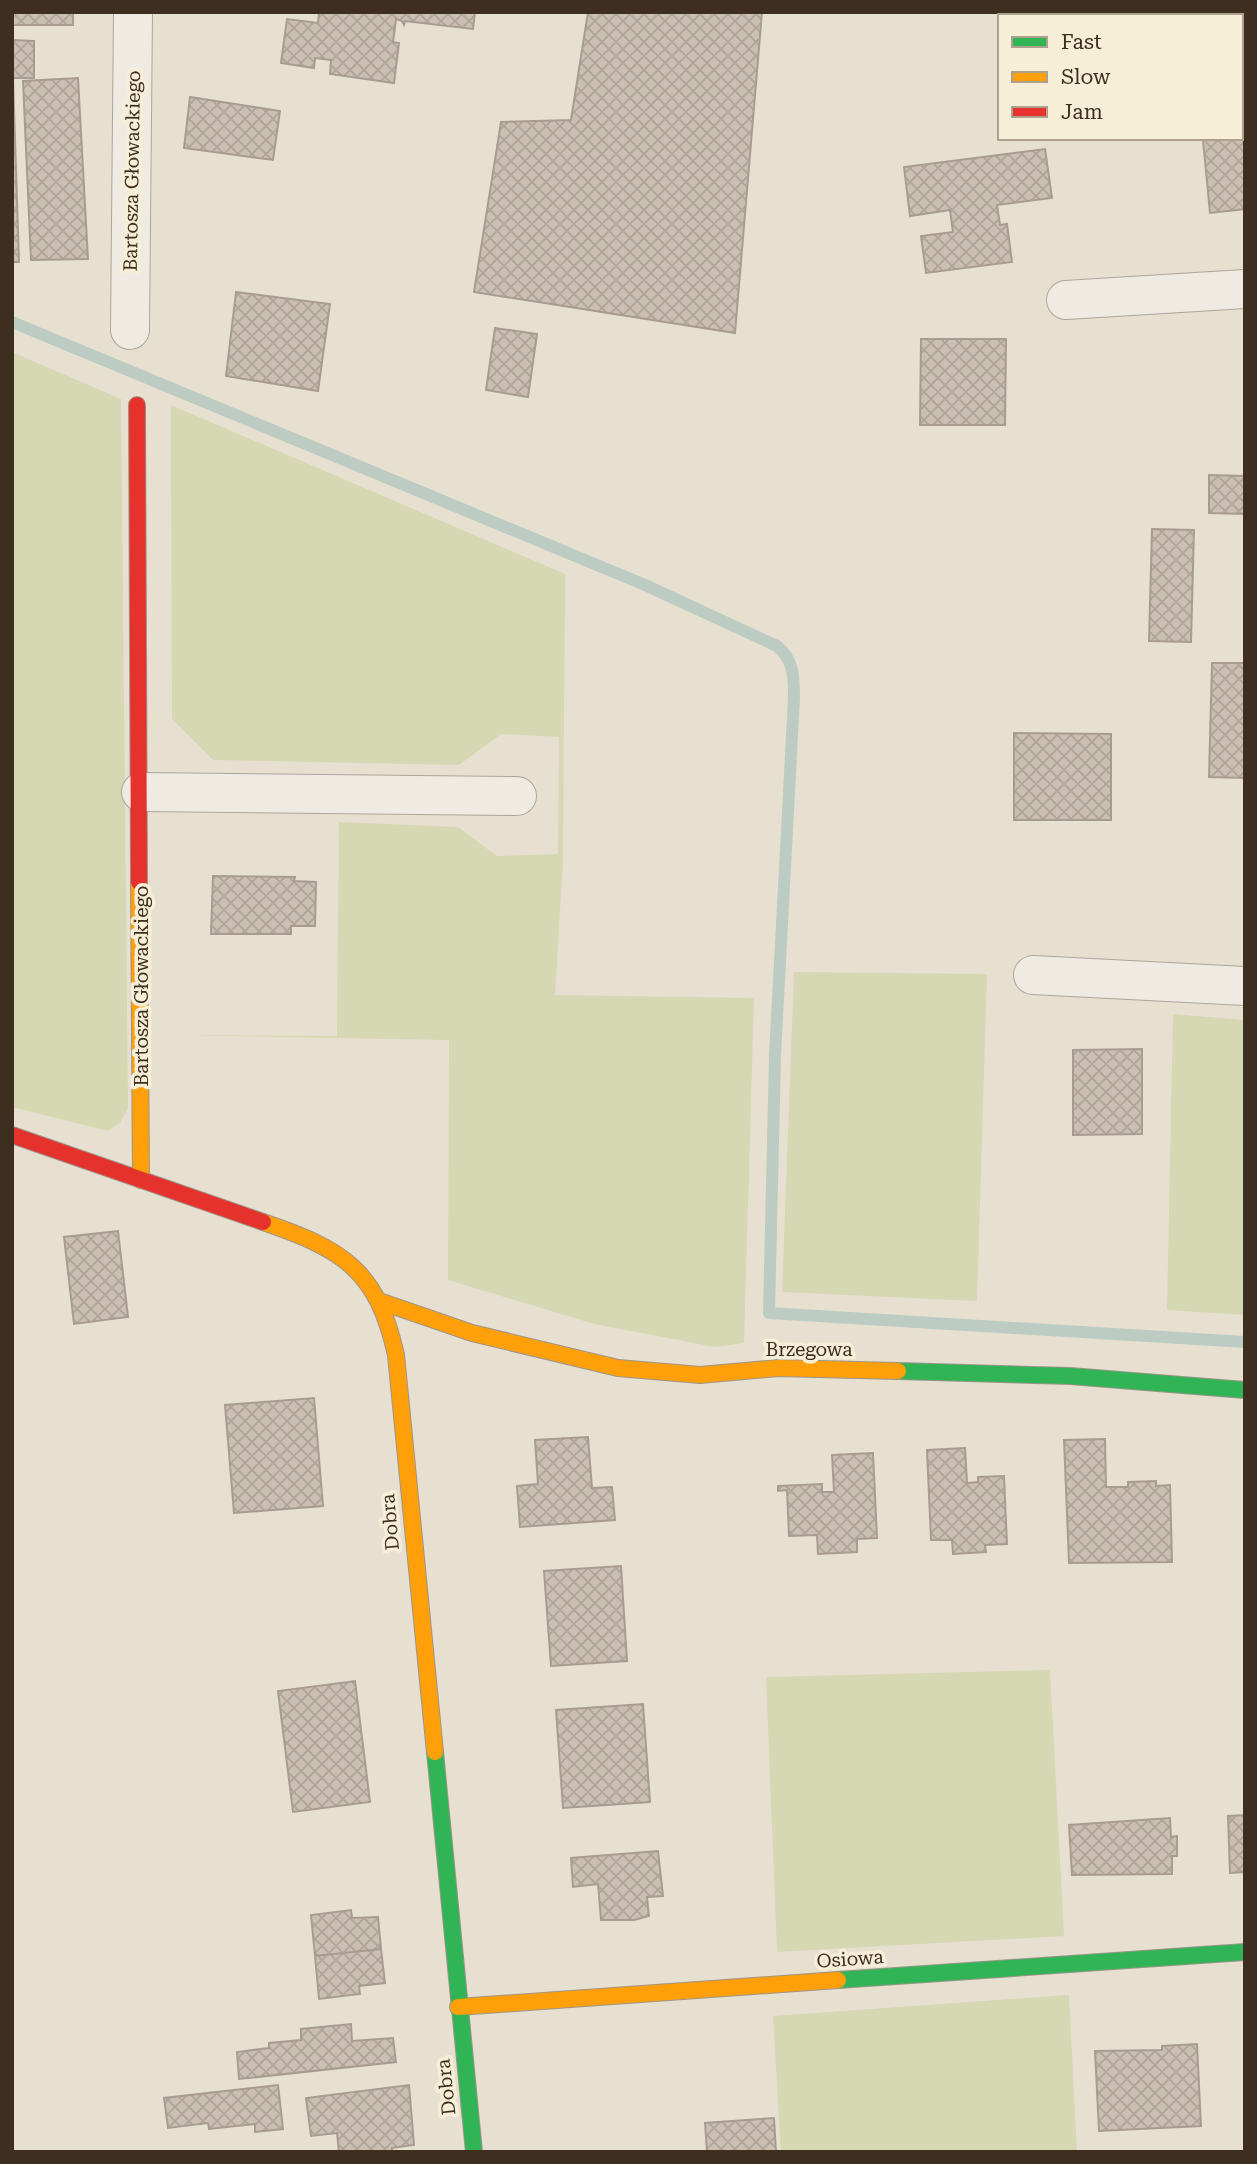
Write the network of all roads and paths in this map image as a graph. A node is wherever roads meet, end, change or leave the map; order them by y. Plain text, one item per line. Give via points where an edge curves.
1 (133, 12) edge
2 (1245, 289) edge
3 (1066, 300) dead end
4 (130, 330) dead end
5 (137, 405) dead end
6 (141, 792) junction
7 (517, 796) dead end
8 (1033, 975) dead end
9 (1245, 986) edge
10 (12, 1135) edge
11 (141, 1180) junction
12 (382, 1302) junction
13 (1245, 1390) edge
14 (1245, 1952) edge
15 (458, 2007) junction
16 (474, 2152) edge

1 - 4 street, Bartosza Głowackiego
2 - 3 street
5 - 6 street, Bartosza Głowackiego
6 - 7 street
6 - 11 street, Bartosza Głowackiego
8 - 9 street
10 - 11 street, Dobra
11 - 12 street, Dobra via 316,1240 352,1265
12 - 13 street, Brzegowa via 472,1333 618,1368 701,1375 778,1368 1070,1376
12 - 15 street, Dobra via 396,1355
14 - 15 street, Osiowa
15 - 16 street, Dobra

